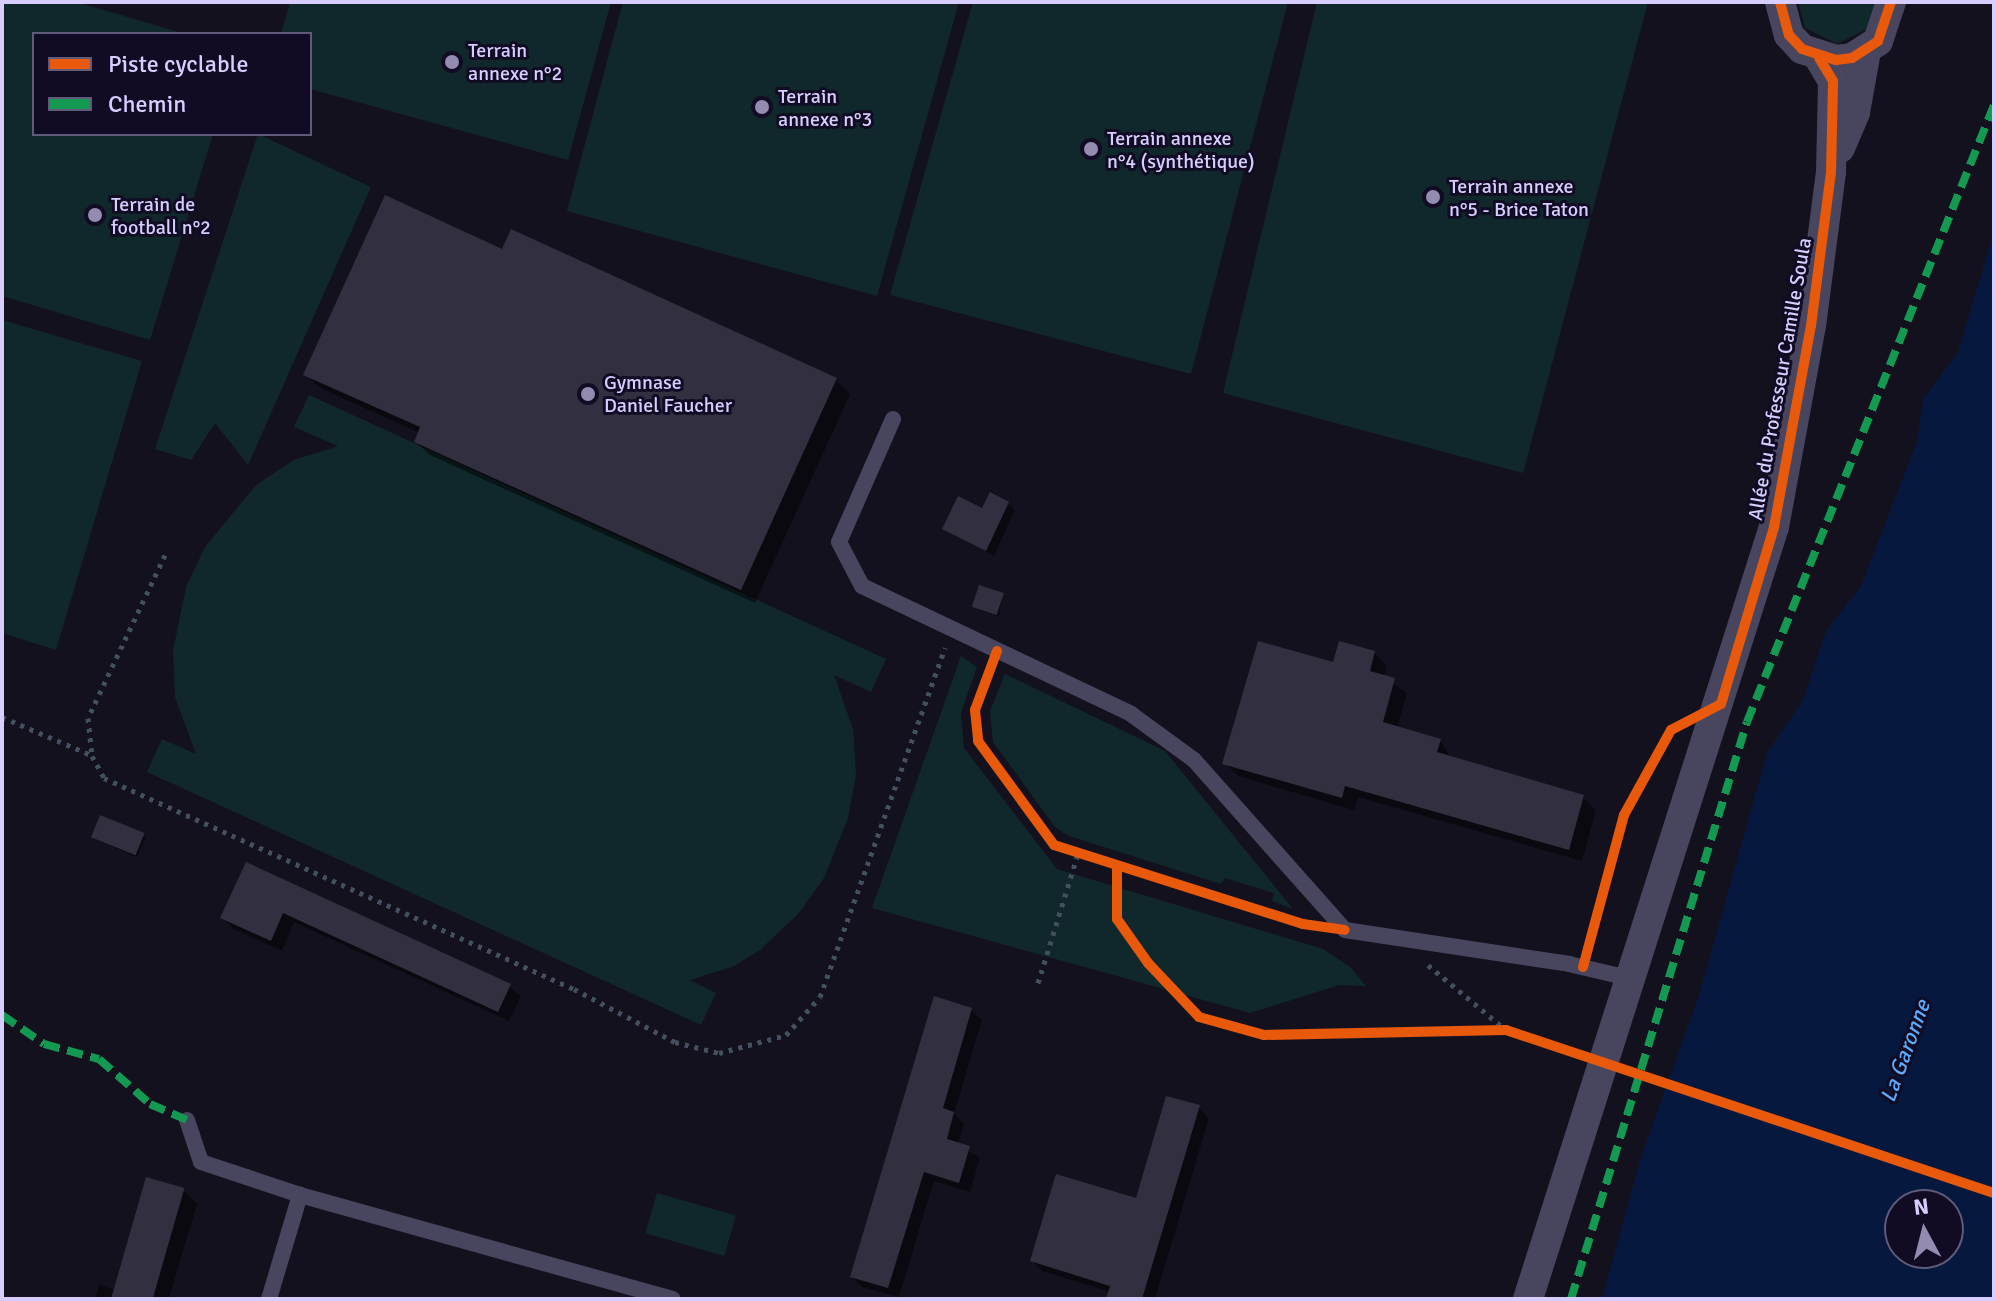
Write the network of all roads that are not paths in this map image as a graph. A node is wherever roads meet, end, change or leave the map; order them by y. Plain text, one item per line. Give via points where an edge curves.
1 (1780, 2) edge
2 (1891, 2) edge
3 (1866, 51) junction
4 (1819, 58) junction
5 (1831, 172) junction
6 (893, 419) dead end
7 (1628, 978) junction
8 (187, 1120) dead end
9 (300, 1195) junction
10 (269, 1299) edge
11 (673, 1299) edge
12 (1528, 1299) edge

1 - 4 street via 1789,35
2 - 3 street via 1886,27
3 - 4 street via 1852,58
3 - 5 street, Allée du Professeur Camille Soula via 1855,112
4 - 5 street, Allée du Professeur Camille Soula via 1833,81
5 - 7 street, Allée du Professeur Camille Soula via 1811,326 1774,527 1721,704
6 - 7 lane via 839,542 862,586 1131,714 1194,760 1345,930
7 - 12 street, Allée du Professeur Camille Soula
8 - 9 lane via 201,1162
9 - 10 lane
9 - 11 lane

